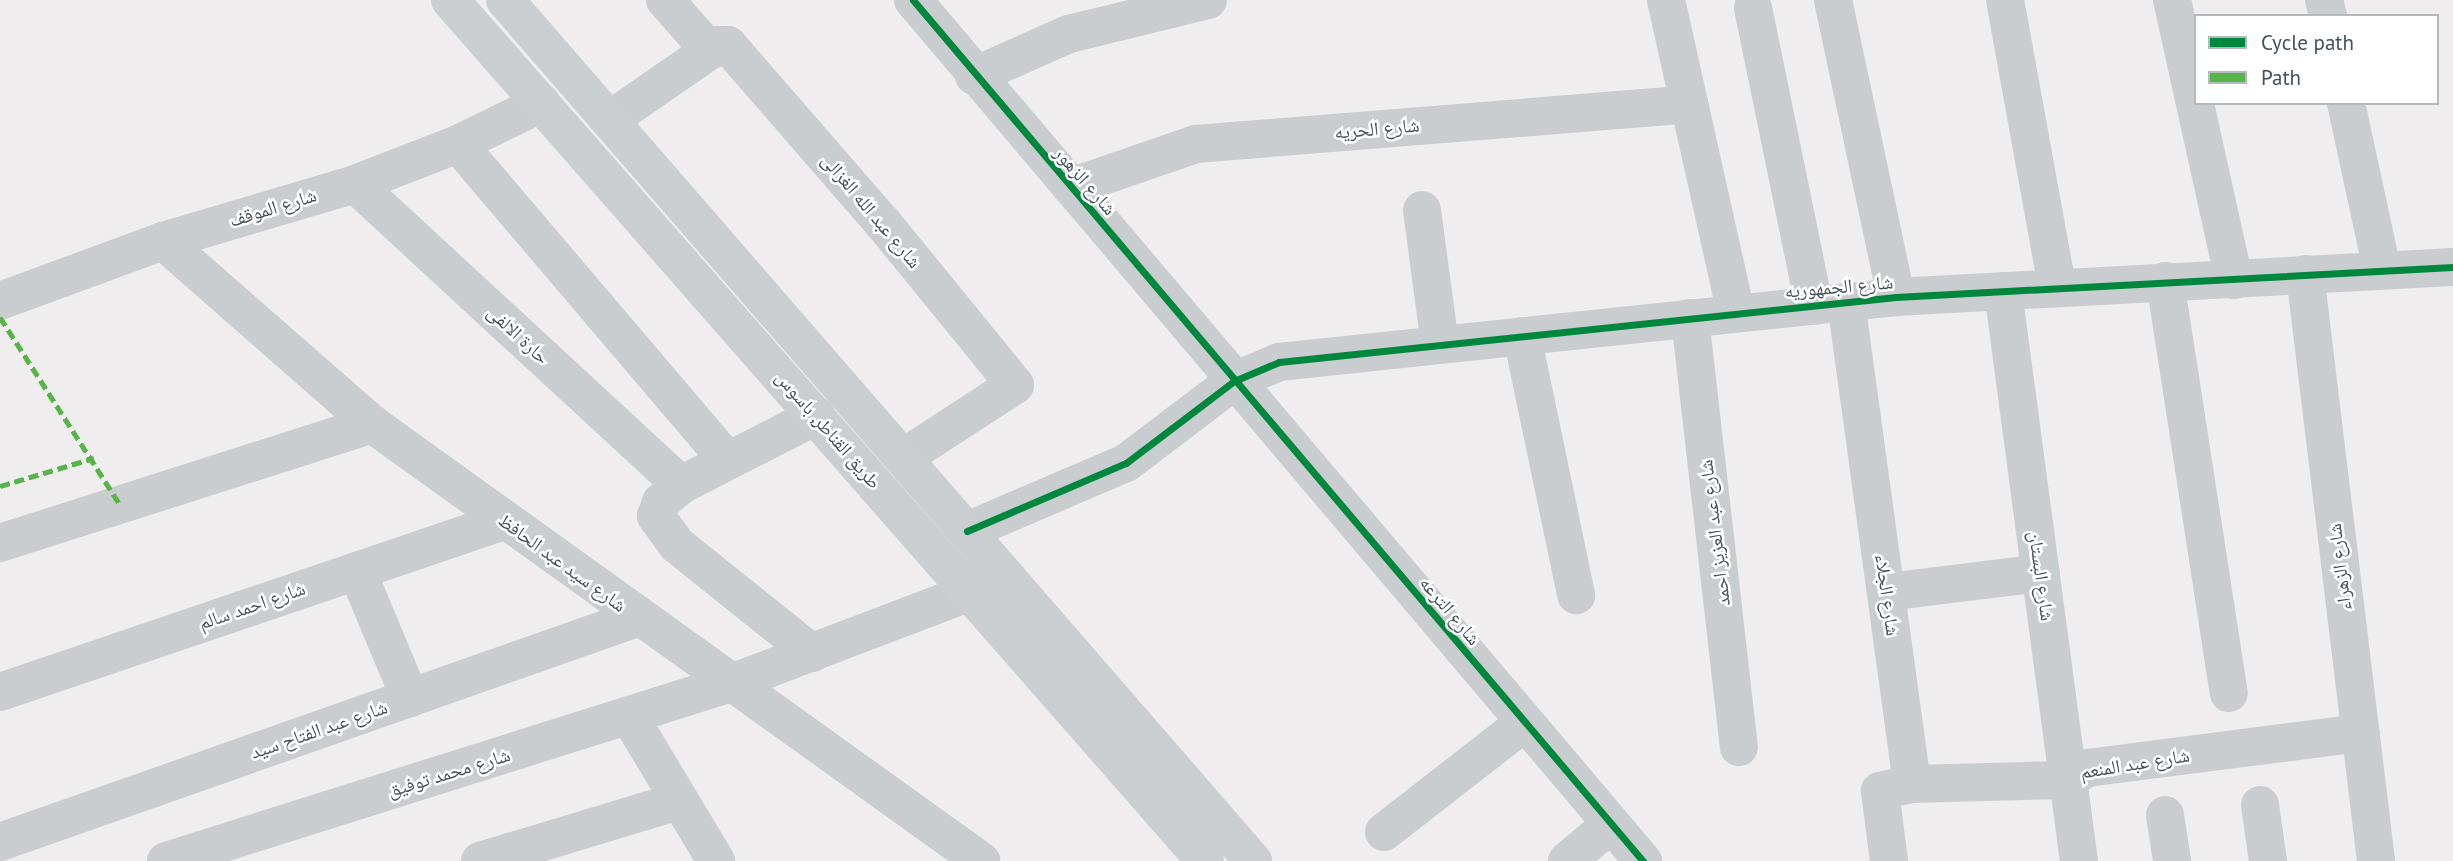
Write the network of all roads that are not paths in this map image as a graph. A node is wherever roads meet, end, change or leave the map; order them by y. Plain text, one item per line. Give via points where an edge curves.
1 (450, 0) edge
2 (505, 0) edge
3 (665, 0) edge
4 (913, 0) edge
5 (1208, 0) edge
6 (1666, 0) edge
7 (1833, 0) edge
8 (2005, 0) edge
9 (2172, 0) edge
10 (1753, 8) dead end
11 (710, 51) junction
12 (974, 76) junction
13 (2194, 99) edge
14 (542, 103) junction
15 (1689, 104) junction
16 (2195, 105) edge
17 (2346, 105) edge
18 (611, 119) junction
19 (458, 144) junction
20 (355, 184) junction
21 (1071, 187) junction
22 (1422, 210) dead end
23 (163, 241) junction
24 (2453, 267) edge
25 (2382, 270) junction
26 (2305, 274) junction
27 (2234, 280) junction
28 (2165, 281) junction
29 (2057, 287) junction
30 (2003, 290) junction
31 (1896, 297) junction
32 (0, 301) edge
33 (1830, 304) junction
34 (1737, 313) junction
35 (1690, 318) junction
36 (1522, 336) junction
37 (1440, 345) junction
38 (1234, 381) junction
39 (816, 416) junction
40 (372, 424) junction
41 (904, 457) junction
42 (728, 461) junction
43 (681, 485) junction
44 (505, 521) junction
45 (967, 531) junction
46 (0, 543) edge
47 (357, 571) junction
48 (2041, 573) junction
49 (971, 592) junction
50 (1887, 592) junction
51 (1576, 595) dead end
52 (637, 618) junction
53 (812, 653) junction
54 (731, 683) junction
55 (0, 692) edge
56 (2229, 693) dead end
57 (410, 698) junction
58 (629, 716) junction
59 (1524, 723) junction
60 (2361, 733) junction
61 (1739, 747) dead end
62 (2069, 780) junction
63 (1912, 784) junction
64 (679, 801) junction
65 (2260, 804) dead end
66 (2165, 815) dead end
67 (1611, 824) junction
68 (1384, 832) dead end
69 (0, 842) edge
70 (1887, 860) edge
71 (166, 861) edge
72 (480, 861) edge
73 (716, 861) edge
74 (981, 861) edge
75 (1205, 861) edge
76 (1253, 861) edge
77 (1567, 861) edge
78 (1643, 861) edge
79 (2079, 861) edge
80 (2172, 861) edge
81 (2268, 861) edge
82 (2376, 861) edge

1 - 14 main road, طريق القناطر, باسوس
2 - 18 main road, طريق القناطر, باسوس
3 - 11 street
4 - 12 street, شارع الزهور
5 - 12 street via 1069,34
6 - 15 street
7 - 31 street
8 - 29 street
9 - 13 street
10 - 33 street, شارع الجلاء
11 - 18 street
11 - 41 street, شارع عبد الله الغزالى via 728,45 1014,383 1014,388
12 - 21 street, شارع الزهور
14 - 19 street, شارع الموقف
14 - 39 main road, طريق القناطر, باسوس
15 - 21 street, شارع الحريه via 1196,144
15 - 34 street
16 - 27 street
17 - 25 street
18 - 41 main road, طريق القناطر, باسوس
19 - 20 street, شارع الموقف
19 - 42 street
20 - 23 street, شارع الموقف
20 - 43 street, حارة الالفى
21 - 38 street, شارع الزهور
22 - 37 street
23 - 32 street, شارع الموقف
23 - 40 street, شارع سيد عبد الحافظ
24 - 25 street, شارع الجمهوريه
25 - 26 street, شارع الجمهوريه
26 - 27 street, شارع الجمهوريه
26 - 60 street, شارع الزهراء
27 - 28 street, شارع الجمهوريه
28 - 29 street, شارع الجمهوريه
28 - 56 street
29 - 30 street, شارع الجمهوريه
30 - 31 street, شارع الجمهوريه
30 - 48 street, شارع البستان
31 - 33 street, شارع الجمهوريه
33 - 34 street, شارع الجمهوريه
33 - 50 street, شارع الجلاء
34 - 35 street, شارع الجمهوريه
35 - 36 street, شارع الجمهوريه
35 - 61 street, شارع عبد العزيز احمد
36 - 37 street, شارع الجمهوريه
36 - 51 street
37 - 38 street, شارع الجمهوريه via 1279,362
38 - 45 street, شارع الجمهوريه via 1126,463
38 - 59 street, شارع الترعه
39 - 42 street
39 - 49 main road, طريق القناطر, باسوس
40 - 44 street, شارع سيد عبد الحافظ
40 - 46 street
41 - 45 main road, طريق القناطر, باسوس
42 - 43 street
43 - 53 street via 657,510 663,532
44 - 47 street, شارع احمد سالم
44 - 52 street, شارع سيد عبد الحافظ
45 - 76 main road, طريق القناطر, باسوس
47 - 55 street, شارع احمد سالم
47 - 57 street
48 - 50 street
48 - 62 street, شارع البستان
49 - 53 street, شارع محمد توفيق
49 - 75 main road, طريق القناطر, باسوس
50 - 63 street, شارع الجلاء
52 - 54 street, شارع سيد عبد الحافظ
52 - 57 street, شارع عبد الفتاح سيد
53 - 54 street, شارع محمد توفيق
54 - 58 street, شارع محمد توفيق
54 - 74 street, شارع سيد عبد الحافظ
57 - 69 street, شارع عبد الفتاح سيد
58 - 64 street
58 - 71 street, شارع محمد توفيق
59 - 67 street, شارع الترعه
59 - 68 street
60 - 62 street, شارع عبد المنعم via 2087,768
60 - 82 street, شارع الزهراء
62 - 63 street, شارع عبد المنعم
62 - 79 street, شارع البستان
63 - 70 street via 1880,791
64 - 72 street
64 - 73 street
65 - 81 street
66 - 80 street
67 - 77 street
67 - 78 street, شارع الترعه

